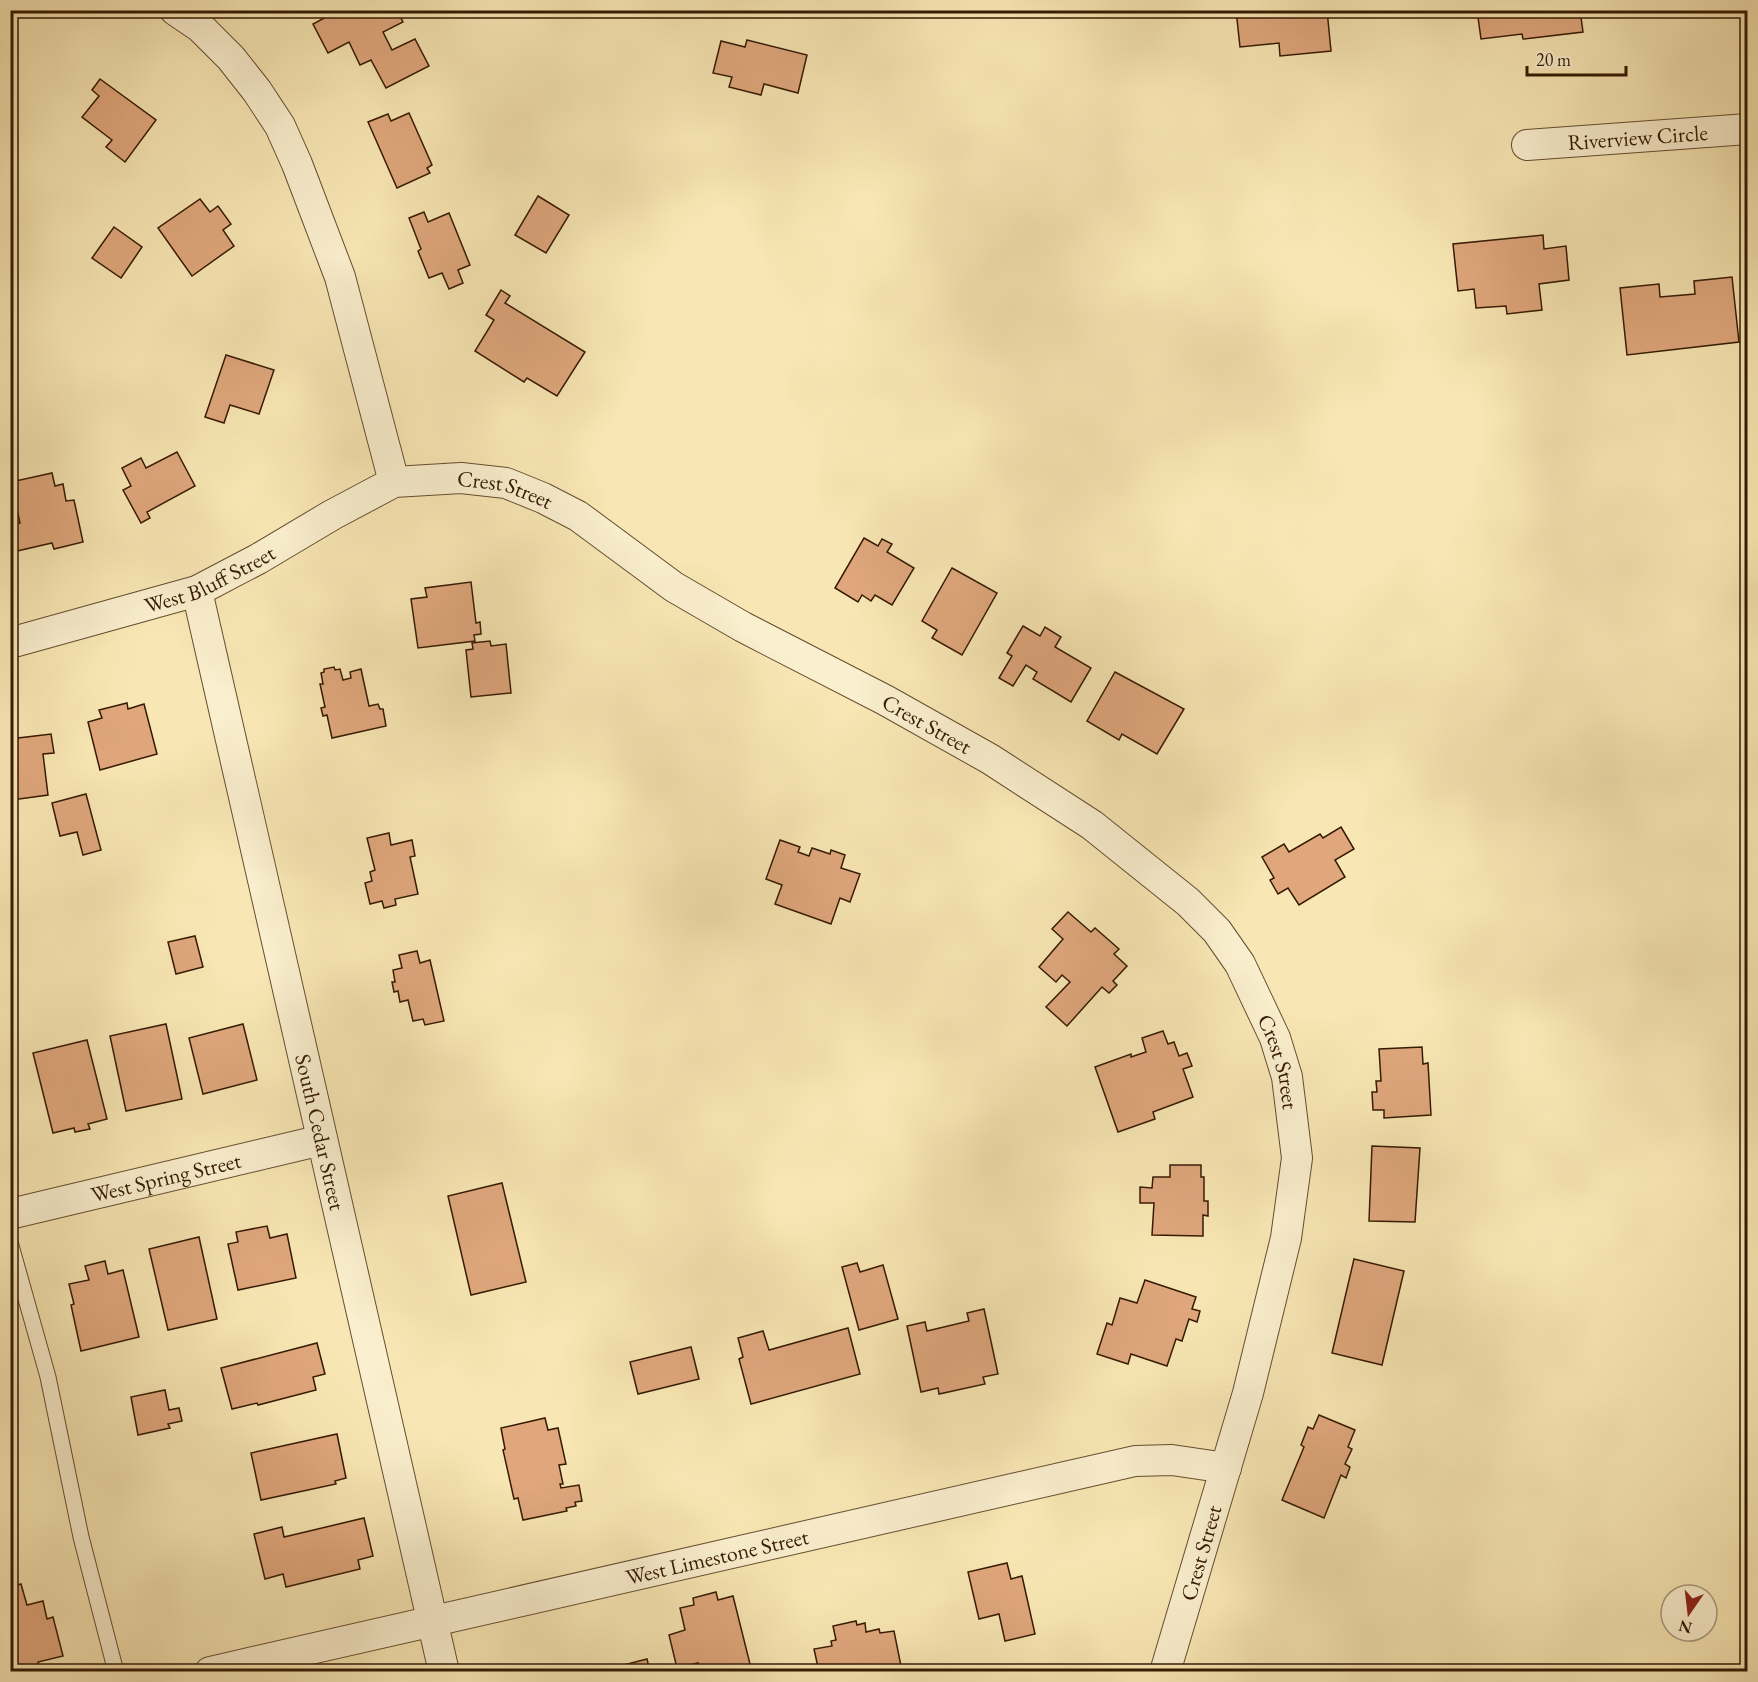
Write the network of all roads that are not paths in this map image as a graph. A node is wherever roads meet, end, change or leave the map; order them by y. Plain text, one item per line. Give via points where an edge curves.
1 (175, 10) edge
2 (1748, 129) edge
3 (1527, 145) dead end
4 (394, 483) junction
5 (197, 591) junction
6 (10, 643) edge
7 (322, 1140) junction
8 (10, 1214) edge
9 (10, 1242) edge
10 (1226, 1468) junction
11 (432, 1621) junction
12 (116, 1671) edge
13 (210, 1671) edge
14 (444, 1671) edge
15 (1165, 1671) edge

1 - 4 street via 200,27 231,58 280,126 340,277
2 - 3 street, Riverview Circle
4 - 5 street, West Bluff Street
4 - 10 street, Crest Street via 461,478 506,483 578,516 674,587 885,700 999,765 1092,825 1188,902 1217,931 1240,964 1275,1038 1287,1077 1297,1158 1286,1238
5 - 6 street, West Bluff Street
5 - 7 street, South Cedar Street
7 - 8 street, West Spring Street
7 - 11 street, South Cedar Street
9 - 12 lane via 48,1377 81,1537
10 - 11 street, West Limestone Street via 1172,1460 1135,1461
10 - 15 street, Crest Street
11 - 13 street, West Limestone Street
11 - 14 street, South Cedar Street

